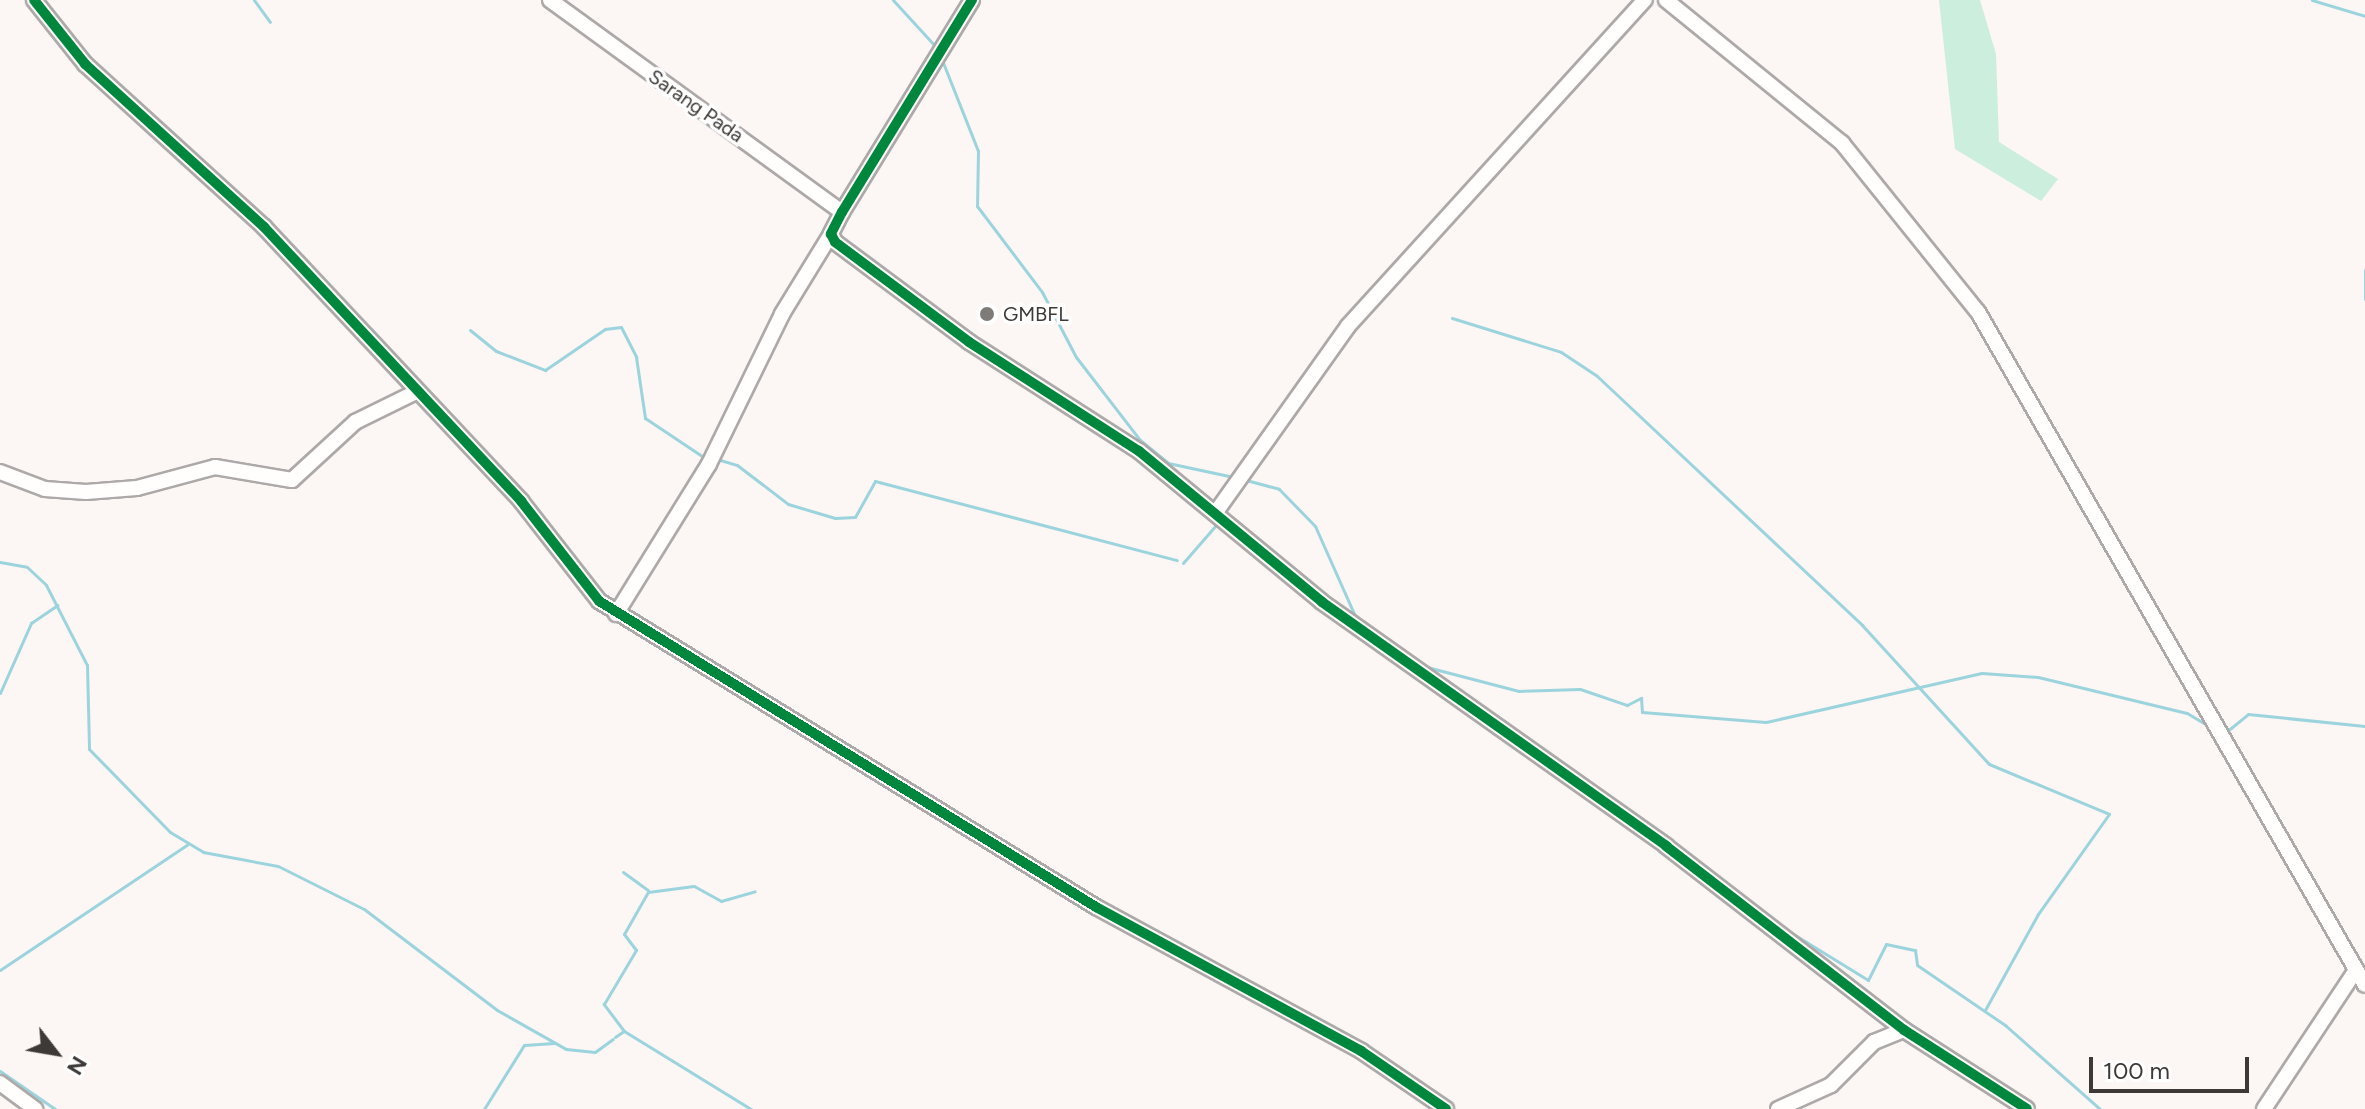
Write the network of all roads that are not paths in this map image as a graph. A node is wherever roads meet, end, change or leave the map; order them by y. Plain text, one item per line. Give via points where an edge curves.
1 (34, 0) edge
2 (550, 0) edge
3 (972, 0) edge
4 (1645, 0) edge
5 (1666, 0) edge
6 (842, 212) junction
7 (831, 234) junction
8 (416, 392) junction
9 (0, 472) edge
10 (1216, 512) junction
11 (616, 614) junction
12 (2356, 970) junction
13 (2365, 985) edge
14 (1904, 1030) junction
15 (0, 1083) edge
16 (35, 1109) edge
17 (1446, 1109) edge
18 (1778, 1109) edge
19 (2027, 1109) edge
20 (2264, 1109) edge

1 - 8 street via 85,64 264,227
2 - 6 street, Sarang Pada
3 - 6 street
4 - 10 street via 1348,326
5 - 12 street via 1842,143 1978,312
6 - 7 street
7 - 10 street via 962,337 1139,451
7 - 11 street via 782,314 703,476
8 - 9 street via 355,422 292,480 215,467 137,488 86,492 45,489
8 - 11 street via 521,501 572,572
10 - 14 street via 1322,602 1666,846
11 - 17 street via 1096,907 1361,1051
12 - 13 street
12 - 20 street
14 - 18 street via 1874,1042 1831,1085
14 - 19 street
15 - 16 street

